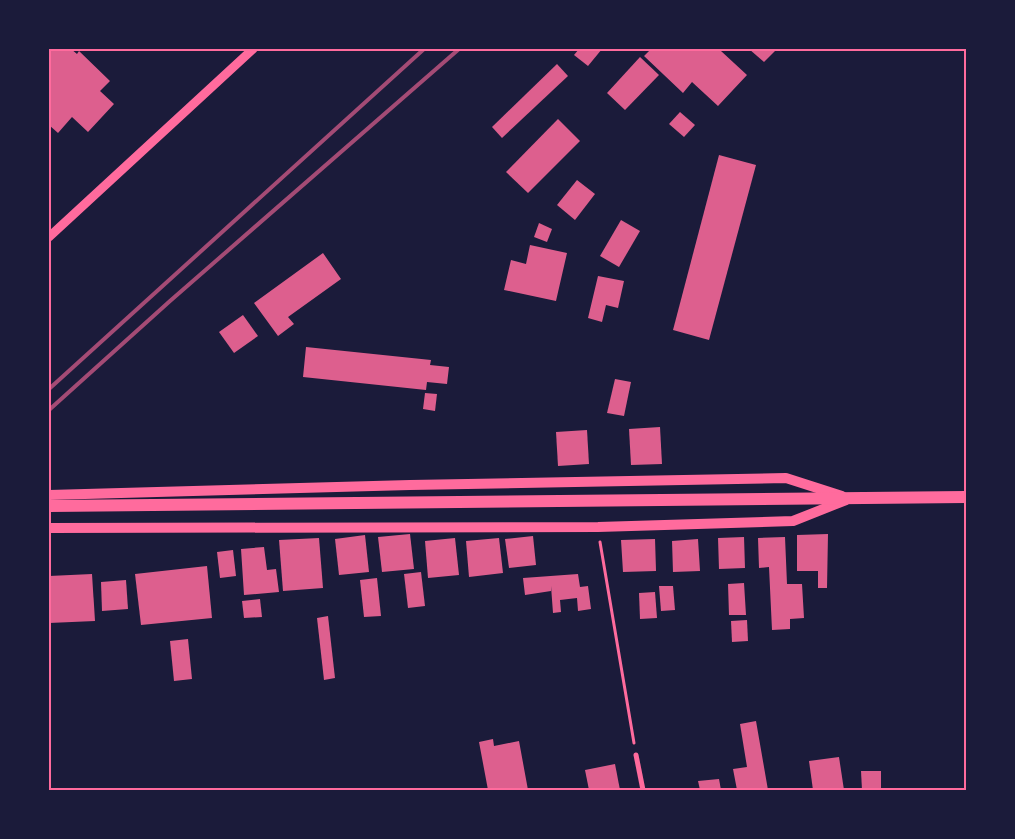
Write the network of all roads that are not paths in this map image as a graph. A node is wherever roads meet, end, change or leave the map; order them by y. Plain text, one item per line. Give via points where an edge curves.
1 (253, 49) edge
2 (49, 237) edge
3 (49, 495) edge
4 (966, 497) edge
5 (851, 498) junction
6 (49, 506) edge
7 (49, 528) edge
8 (636, 755) road end
9 (643, 790) edge

1 - 2 street
3 - 5 main road via 786,478
4 - 5 main road
5 - 6 main road
5 - 7 main road via 792,521 598,527
8 - 9 street

